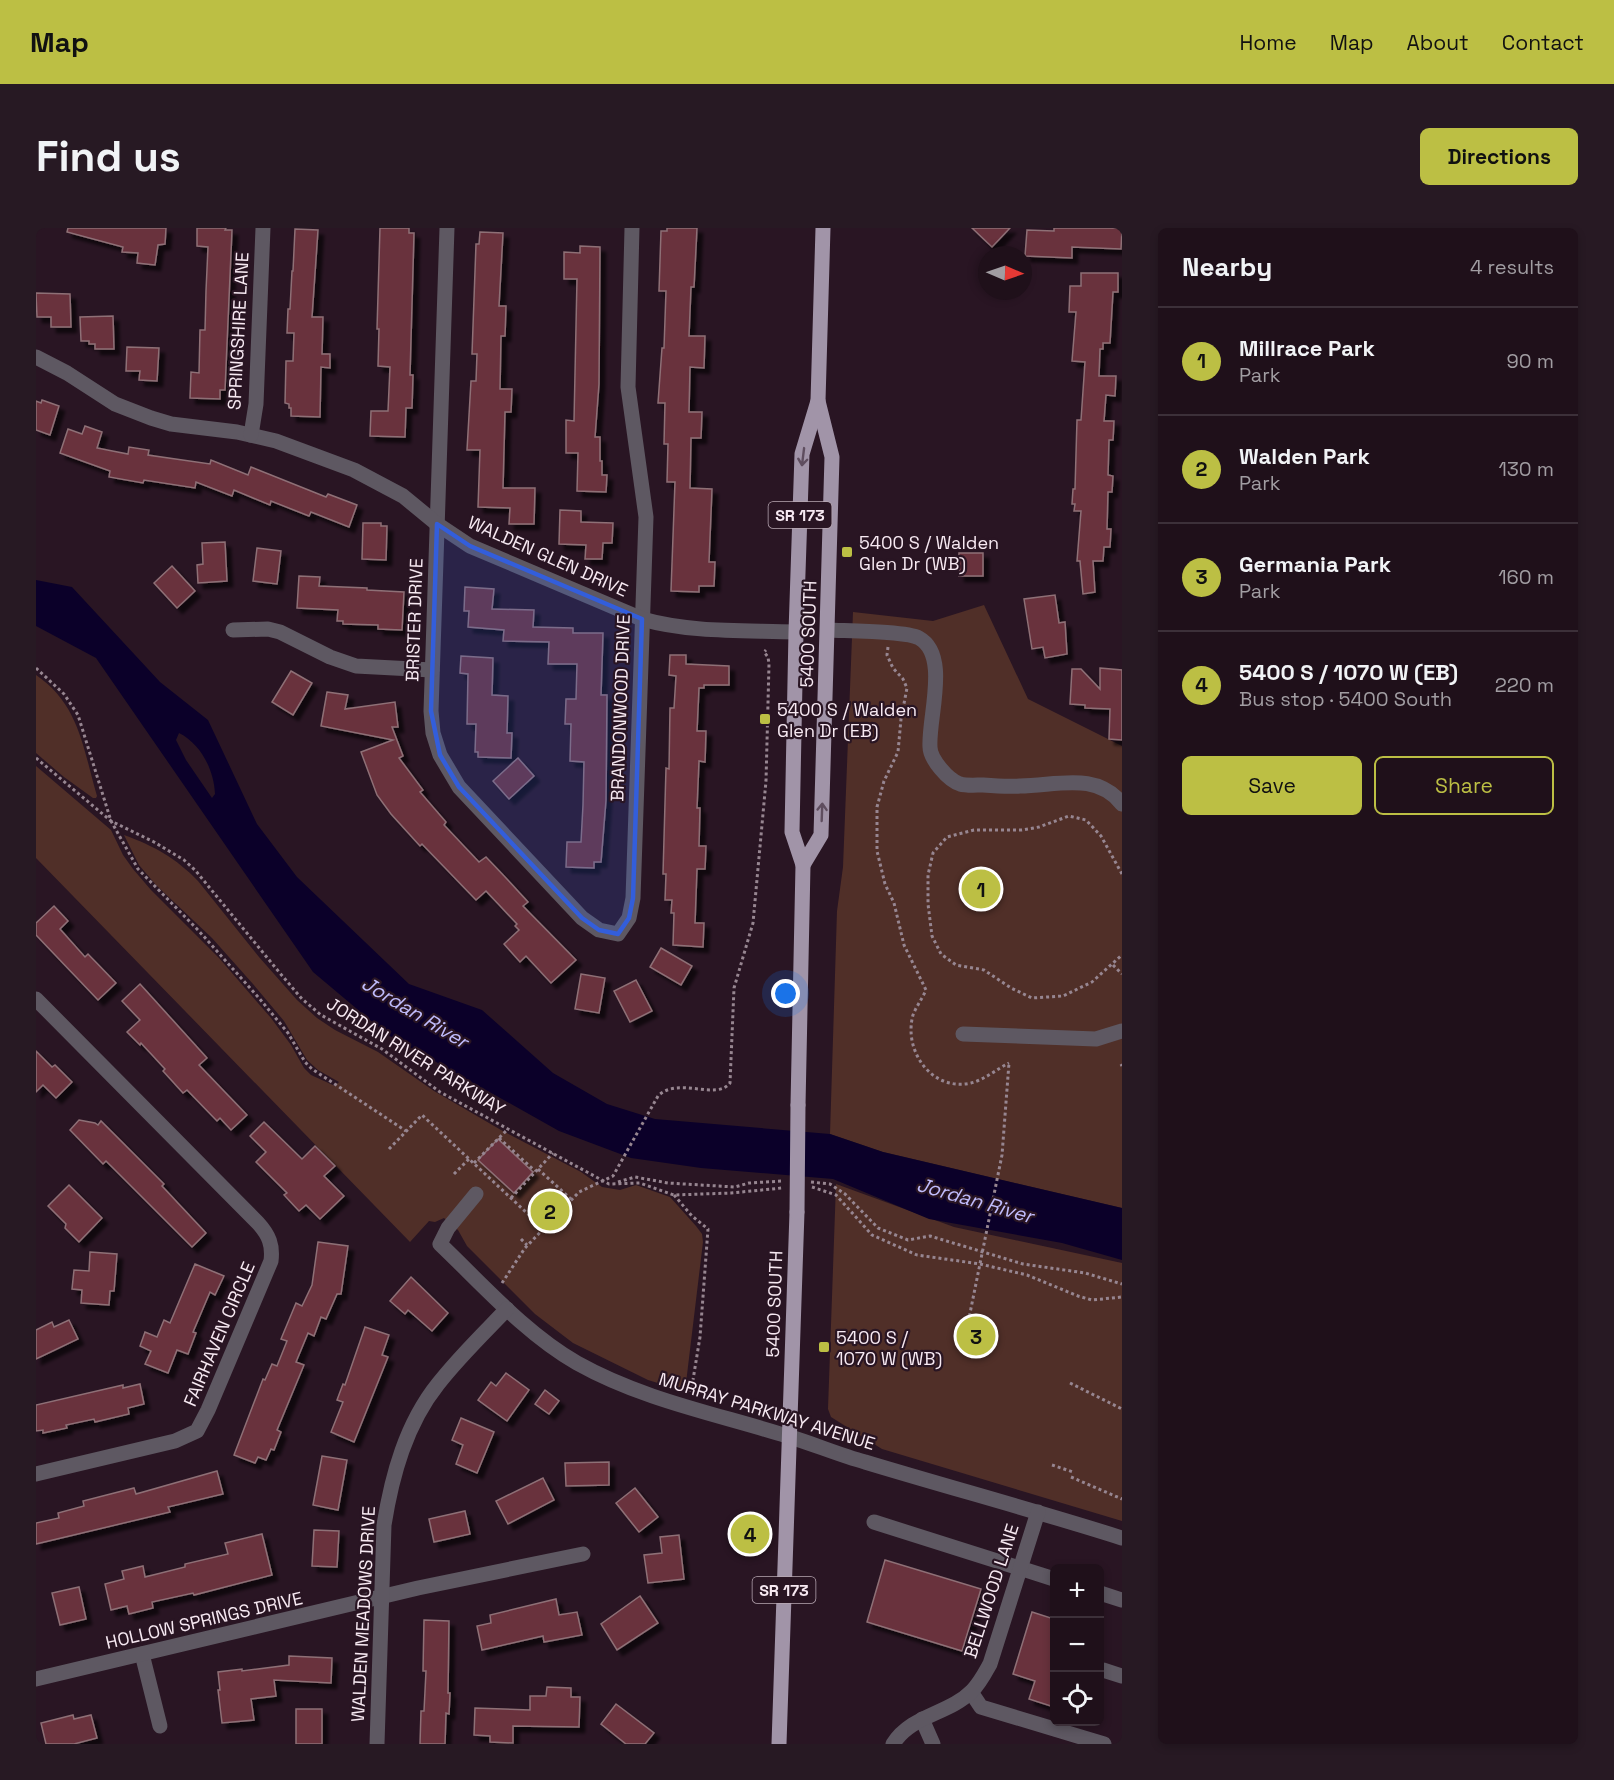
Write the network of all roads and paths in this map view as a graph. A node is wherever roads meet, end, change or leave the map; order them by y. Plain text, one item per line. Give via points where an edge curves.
1 (263, 228) edge
2 (447, 228) edge
3 (632, 228) edge
4 (823, 228) edge
5 (36, 357) edge
6 (818, 401) junction
7 (251, 435) junction
8 (437, 524) junction
9 (642, 619) junction
10 (233, 630) dead end
11 (828, 630) junction
12 (796, 632) junction
13 (889, 633) junction
14 (766, 650) dead end
15 (36, 668) edge
16 (432, 670) junction
17 (36, 758) edge
18 (1122, 804) edge
19 (111, 821) junction
20 (803, 865) junction
21 (1122, 874) edge
22 (618, 934) joint
23 (1122, 955) edge
24 (1113, 965) junction
25 (1122, 974) edge
26 (36, 999) edge
27 (1122, 1031) edge
28 (963, 1034) dead end
29 (507, 1129) junction
30 (406, 1131) junction
31 (499, 1138) junction
32 (389, 1149) dead end
33 (553, 1153) junction
34 (469, 1159) junction
35 (474, 1163) junction
36 (536, 1170) junction
37 (454, 1174) dead end
38 (604, 1180) junction
39 (791, 1180) dead end
40 (801, 1181) dead end
41 (614, 1184) junction
42 (808, 1186) dead end
43 (789, 1188) dead end
44 (476, 1194) dead end
45 (674, 1195) junction
46 (511, 1199) junction
47 (572, 1200) junction
48 (544, 1229) junction
49 (521, 1239) dead end
50 (527, 1245) junction
51 (983, 1251) junction
52 (980, 1264) junction
53 (504, 1282) dead end
54 (1122, 1284) edge
55 (1122, 1297) edge
56 (507, 1309) junction
57 (967, 1328) dead end
58 (1070, 1383) dead end
59 (689, 1408) junction
60 (1122, 1409) edge
61 (789, 1436) junction
62 (1052, 1465) dead end
63 (1073, 1472) dead end
64 (36, 1474) edge
65 (1071, 1477) dead end
66 (1122, 1499) edge
67 (1038, 1512) junction
68 (874, 1522) dead end
69 (1122, 1538) edge
70 (583, 1554) dead end
71 (1020, 1568) junction
72 (1050, 1578) edge
73 (1104, 1594) edge
74 (381, 1598) junction
75 (1122, 1600) edge
76 (142, 1654) junction
77 (1104, 1670) edge
78 (1122, 1676) edge
79 (36, 1679) edge
80 (971, 1692) junction
81 (922, 1719) junction
82 (160, 1726) dead end
83 (377, 1744) edge
84 (779, 1744) edge
85 (893, 1744) edge
86 (933, 1744) edge
87 (1104, 1744) edge

1 - 7 street, SPRINGSHIRE LANE via 256,404
2 - 8 street, BRISTER DRIVE
3 - 9 street, BRANDONWOOD DRIVE via 628,387 645,509
4 - 6 main road, 5400 SOUTH / SR 173
5 - 7 street, WALDEN GLEN DRIVE via 115,404 151,418
6 - 11 main road, 5400 SOUTH / SR 173 via 832,457
6 -> 12 main road, 5400 SOUTH / SR 173 via 802,454
7 - 8 street, WALDEN GLEN DRIVE via 302,450 379,482
8 - 9 street, WALDEN GLEN DRIVE via 470,546
8 - 16 street, BRISTER DRIVE
9 - 12 street, WALDEN GLEN DRIVE via 687,628
9 - 22 street, BRANDONWOOD DRIVE via 633,898 629,918
10 - 16 street via 280,632 356,666
11 - 13 street
20 -> 11 main road, 5400 SOUTH / SR 173 via 822,835
12 - 20 main road, 5400 SOUTH / SR 173 via 792,832
13 - 18 street via 919,638 933,653 936,675 929,749 943,773 961,784 1094,784 1114,793
13 - 51 path via 887,655 906,688 898,752 877,807 877,851 904,945 926,990 914,1013 912,1045 920,1063 934,1076 955,1084 973,1083 1009,1064 1002,1155
14 - 38 path via 770,664 766,781 753,923 734,988 730,1083 721,1089 672,1087 658,1096 613,1176
15 - 19 path via 64,694 78,715
16 - 22 street, BRISTER DRIVE via 433,733 440,755 459,787 582,918 599,930
17 - 19 path, JORDAN RIVER PARKWAY
19 - 29 path, JORDAN RIVER PARKWAY via 154,842 195,870 302,999 321,1014 382,1049 440,1092
19 - 30 path via 138,869 259,998 305,1062
20 - 61 main road, 5400 SOUTH / SR 173, bridge
21 - 24 path via 1101,836 1086,820 1069,816 1031,829 974,830 947,837 933,853 928,875 932,936 941,954 956,965 984,970 1032,998 1063,996 1092,982
23 - 24 path
24 - 25 path
26 - 64 street, FAIRHAVEN CIRCLE via 258,1223 272,1247 271,1261 197,1431 175,1442
27 - 28 street via 1096,1039
29 - 31 path
29 - 33 path, JORDAN RIVER PARKWAY
30 - 32 path
30 - 34 path via 422,1115
31 - 35 path
31 - 36 path
33 - 36 path
33 - 38 path, JORDAN RIVER PARKWAY
34 - 35 path
34 - 37 path
35 - 46 path
36 - 46 path
36 - 47 path
38 - 41 path, JORDAN RIVER PARKWAY
38 - 47 path via 585,1188
39 - 41 path via 735,1187 635,1177
40 - 51 path via 830,1184 878,1228 908,1240 930,1236
41 - 45 path, JORDAN RIVER PARKWAY via 640,1183
42 - 52 path via 836,1195 872,1235 917,1255
43 - 45 path, JORDAN RIVER PARKWAY
44 - 56 street, MURRAY PARKWAY AVENUE via 448,1228 440,1245
45 - 59 path via 708,1229 700,1337
46 - 48 path
47 - 48 path
48 - 50 path
49 - 50 path
50 - 53 path
51 - 52 path
51 - 54 path via 1023,1264 1085,1273
52 - 55 path via 1028,1275 1092,1300
52 - 57 path
56 - 59 street, MURRAY PARKWAY AVENUE via 577,1363
56 - 74 street, WALDEN MEADOWS DRIVE via 438,1384 408,1435 389,1493
58 - 60 path
59 - 61 street, MURRAY PARKWAY AVENUE
61 - 67 street, MURRAY PARKWAY AVENUE via 862,1462
61 - 84 main road, 5400 SOUTH / SR 173
62 - 63 path
65 - 66 path
67 - 69 street, MURRAY PARKWAY AVENUE
67 - 71 street, BELLWOOD LANE
68 - 71 street
70 - 74 street, HOLLOW SPRINGS DRIVE
71 - 72 street
71 - 80 street, BELLWOOD LANE via 990,1664
73 - 75 street
74 - 76 street, HOLLOW SPRINGS DRIVE
74 - 83 street, WALDEN MEADOWS DRIVE
76 - 79 street, HOLLOW SPRINGS DRIVE
76 - 82 street
77 - 78 street
80 - 81 street, BELLWOOD LANE
80 - 87 street via 981,1707
81 - 85 street, BELLWOOD LANE via 905,1729
81 - 86 street

